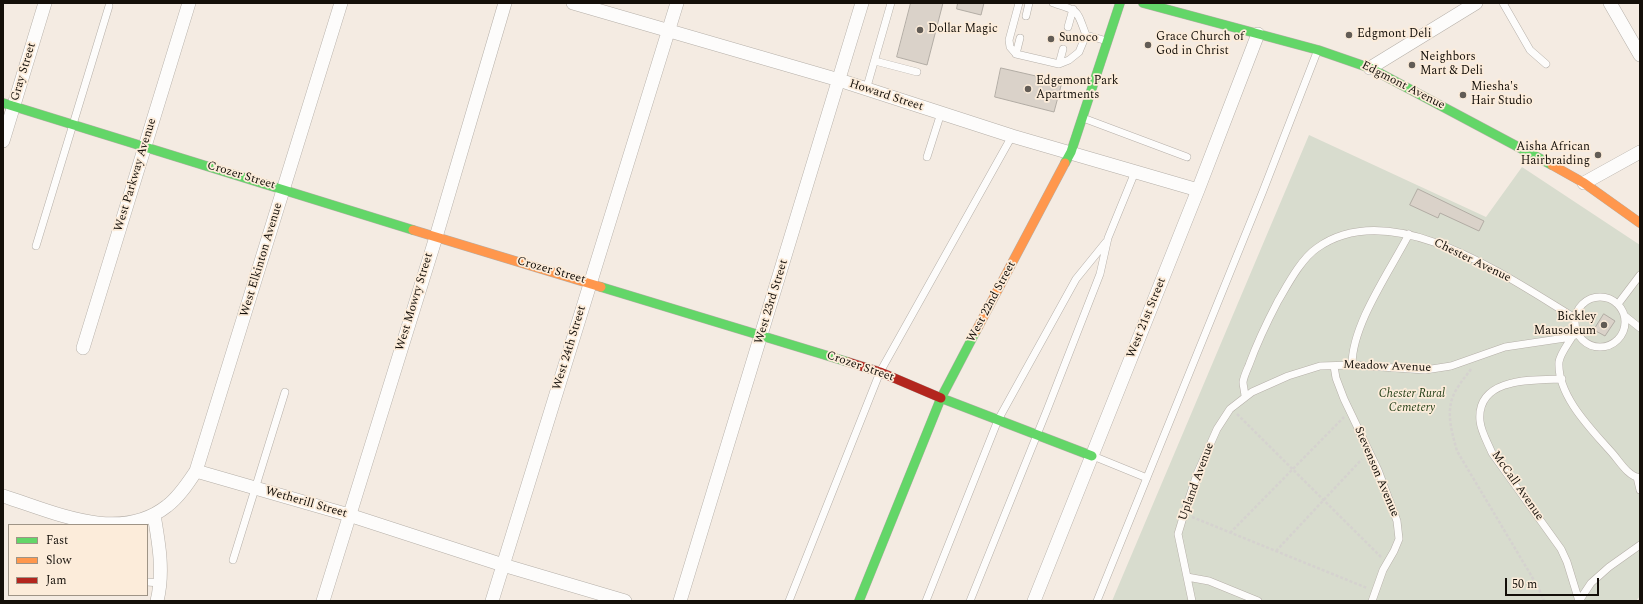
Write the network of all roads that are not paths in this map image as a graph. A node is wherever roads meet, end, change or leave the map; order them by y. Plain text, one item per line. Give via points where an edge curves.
1 (45, 3) edge
2 (189, 3) edge
3 (341, 3) edge
4 (505, 3) edge
5 (573, 3) edge
6 (677, 3) edge
7 (862, 3) edge
8 (891, 3) edge
9 (1019, 3) edge
10 (1029, 3) edge
11 (1053, 3) edge
12 (1120, 3) edge
13 (1143, 3) edge
14 (1178, 3) edge
15 (1476, 3) edge
16 (1503, 3) edge
17 (1610, 3) edge
18 (1062, 4) edge
19 (110, 6) dead end
20 (1073, 9) junction
21 (1026, 16) dead end
22 (1192, 16) junction
23 (1068, 27) dead end
24 (669, 32) junction
25 (1258, 34) junction
26 (1086, 35) junction
27 (1020, 38) dead end
28 (1108, 42) junction
29 (1063, 49) dead end
30 (1318, 50) junction
31 (1016, 54) junction
32 (1640, 55) edge
33 (875, 61) junction
34 (1060, 64) junction
35 (1546, 64) dead end
36 (1370, 68) junction
37 (917, 72) dead end
38 (839, 80) junction
39 (866, 90) junction
40 (8, 104) edge
41 (941, 113) junction
42 (1083, 118) junction
43 (72, 124) junction
44 (1012, 136) junction
45 (3, 141) edge
46 (145, 146) junction
47 (1071, 152) junction
48 (1640, 152) edge
49 (927, 157) dead end
50 (1186, 157) dead end
51 (1135, 172) junction
52 (1584, 183) junction
53 (284, 190) junction
54 (1198, 190) junction
55 (1640, 223) edge
56 (1409, 234) junction
57 (436, 237) junction
58 (1108, 238) junction
59 (36, 246) dead end
60 (1640, 275) edge
61 (590, 283) junction
62 (1618, 304) junction
63 (1625, 316) junction
64 (1575, 318) junction
65 (1640, 328) edge
66 (762, 335) junction
67 (1574, 335) junction
68 (83, 348) dead end
69 (1352, 365) junction
70 (1334, 366) junction
71 (880, 372) junction
72 (1562, 379) junction
73 (285, 392) dead end
74 (1245, 397) junction
75 (941, 398) junction
76 (998, 420) junction
77 (1038, 435) junction
78 (1092, 456) junction
79 (196, 471) junction
80 (1638, 477) edge
81 (1146, 478) junction
82 (256, 489) junction
83 (1640, 490) edge
84 (3, 496) edge
85 (154, 515) junction
86 (349, 515) junction
87 (1640, 545) edge
88 (233, 560) dead end
89 (503, 565) junction
90 (1187, 577) junction
91 (148, 582) edge
92 (160, 583) junction
93 (157, 601) edge
94 (323, 601) edge
95 (492, 601) edge
96 (625, 601) edge
97 (680, 601) edge
98 (789, 601) edge
99 (859, 601) edge
100 (926, 601) edge
101 (970, 601) edge
102 (1034, 601) edge
103 (1097, 601) edge
104 (1192, 601) edge
105 (1258, 601) edge
106 (1372, 601) edge
107 (1579, 601) edge

1 - 40 street, Gray Street
2 - 46 street, West Parkway Avenue
3 - 53 street, West Elkinton Avenue
4 - 57 street, West Mowry Street
5 - 24 street, Howard Street
6 - 24 street, West 24th Street
7 - 38 street, West 23rd Street
8 - 33 lane
9 - 31 lane via 1009,40 1010,47
10 - 21 lane
11 - 18 lane
12 - 28 street, West 22nd Street
13 - 22 street, Edgmont Avenue
14 - 22 street
15 - 36 street
16 - 35 lane via 1530,50
17 - 32 street
18 - 20 lane
19 - 43 lane
20 - 23 lane
20 - 26 lane via 1077,12
22 - 25 street, Edgmont Avenue
24 - 38 street, Howard Street
24 - 61 street, West 24th Street
25 - 30 street, Edgmont Avenue
25 - 54 street, West 21st Street
26 - 28 lane
26 - 34 lane via 1079,52
27 - 31 lane
28 - 42 street, West 22nd Street
29 - 34 lane
30 - 36 street, Edgmont Avenue
30 - 81 lane
31 - 34 lane
33 - 37 lane
33 - 39 lane
36 - 52 street, Edgmont Avenue
38 - 39 street, Howard Street
38 - 66 street, West 23rd Street
39 - 41 street, Howard Street
40 - 43 street, Crozer Street
40 - 45 street, Gray Street
41 - 44 street, Howard Street
41 - 49 lane
42 - 47 street, West 22nd Street
42 - 50 lane
43 - 46 street, Crozer Street
43 - 59 lane
44 - 47 street, Howard Street
44 - 71 lane
46 - 53 street, Crozer Street
46 - 68 street, West Parkway Avenue
47 - 51 street, Howard Street
47 - 75 street, West 22nd Street
48 - 52 street
51 - 54 street, Howard Street
51 - 58 lane
52 - 55 street, Edgmont Avenue
53 - 57 street, Crozer Street
53 - 79 street, West Elkinton Avenue
54 - 78 street, West 21st Street
56 - 64 lane, Chester Avenue via 1451,248 1529,289
56 - 69 lane via 1357,335
56 - 74 lane, Chester Avenue via 1385,230 1338,236 1316,248 1298,269 1262,331 1243,382
57 - 61 street, Crozer Street
57 - 86 street, West Mowry Street
58 - 76 lane via 1076,279
58 - 77 lane via 1100,274
60 - 62 lane
61 - 66 street, Crozer Street
61 - 89 street, West 24th Street
62 - 63 lane
62 - 64 lane via 1604,297 1588,299 1577,310
63 - 65 lane
63 - 67 lane via 1624,332 1609,346 1588,345
64 - 67 lane
66 - 71 street, Crozer Street
66 - 97 street, West 23rd Street
67 - 69 lane, Meadow Avenue via 1505,347 1451,366 1425,370
67 - 72 lane via 1559,360
69 - 70 lane, Meadow Avenue
70 - 74 lane, Meadow Avenue via 1320,366 1288,376
70 - 106 lane, Stevenson Avenue via 1336,378 1378,470 1397,521 1399,539 1374,591
71 - 75 street, Crozer Street
71 - 98 lane
72 - 80 lane via 1576,410 1587,426 1626,469
72 - 107 lane, McCall Avenue via 1511,382 1499,387 1489,395 1482,407 1480,421 1492,453 1561,549
73 - 82 lane
74 - 90 lane, Upland Avenue via 1230,408 1217,429 1197,474 1184,514 1178,534
75 - 76 street, Crozer Street
75 - 99 street, West 22nd Street
76 - 77 street, Crozer Street
76 - 100 lane
77 - 78 street, Crozer Street
77 - 101 lane
78 - 81 lane
78 - 102 street, West 21st Street
79 - 82 street, Wetherill Street
79 - 85 street via 180,494
80 - 83 lane
81 - 103 lane
82 - 86 street, Wetherill Street
82 - 88 lane
84 - 85 street via 101,524 125,524
85 - 92 street via 160,550
86 - 89 street, Wetherill Street
86 - 94 street, West Mowry Street
87 - 107 lane via 1591,583
89 - 95 street, West 24th Street
89 - 96 street, Wetherill Street
90 - 104 lane, Upland Avenue
90 - 105 lane via 1209,581
91 - 92 lane
92 - 93 street

